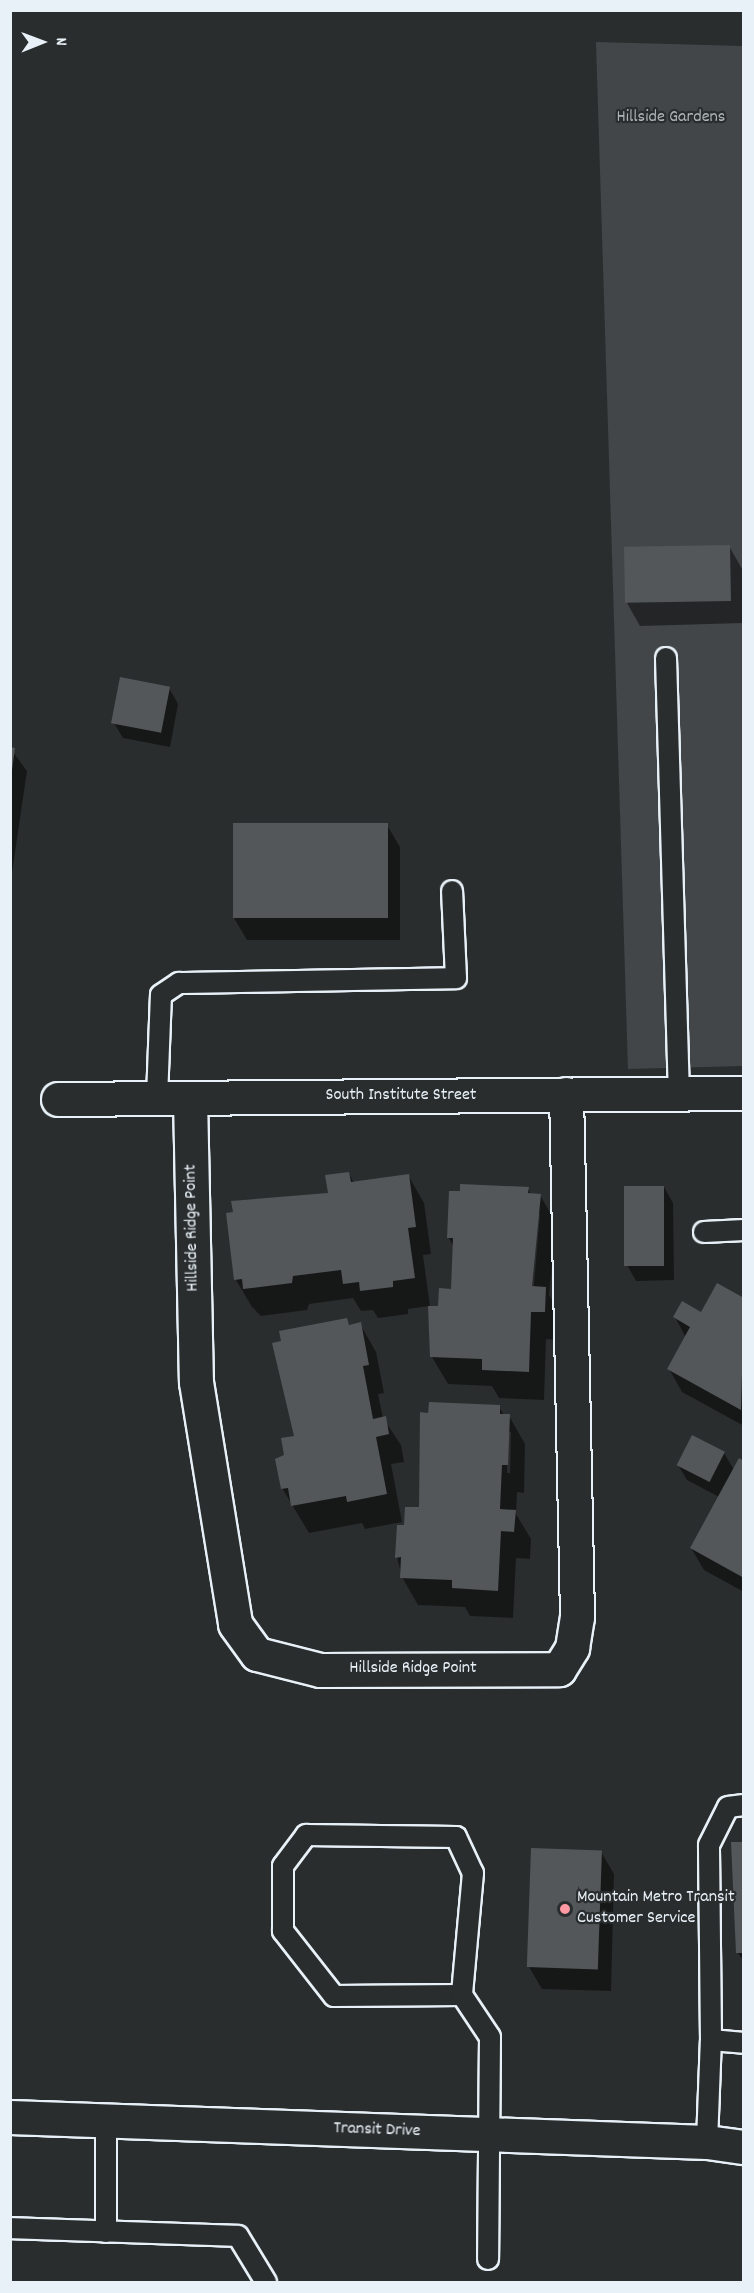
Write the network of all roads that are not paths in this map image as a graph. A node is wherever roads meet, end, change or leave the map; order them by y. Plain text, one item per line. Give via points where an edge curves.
1 (666, 658) dead end
2 (452, 891) dead end
3 (744, 1093) edge
4 (566, 1094) junction
5 (679, 1094) junction
6 (58, 1098) dead end
7 (157, 1098) junction
8 (190, 1098) junction
9 (744, 1230) edge
10 (704, 1232) dead end
11 (744, 1805) edge
12 (462, 1995) junction
13 (711, 2040) junction
14 (744, 2043) edge
15 (10, 2117) edge
16 (106, 2121) junction
17 (490, 2135) junction
18 (707, 2142) junction
19 (744, 2147) edge
20 (10, 2228) edge
21 (106, 2232) junction
22 (488, 2259) dead end
23 (266, 2283) edge

1 - 5 lane
2 - 7 lane via 456,978 178,983 161,995
3 - 5 street, South Institute Street
4 - 5 street, South Institute Street
4 - 8 street, South Institute Street
4 - 8 street, Hillside Ridge Point via 577,1617 572,1648 559,1669 320,1670 257,1654 235,1624 196,1382
6 - 7 street, South Institute Street
7 - 8 street, South Institute Street
9 - 10 lane
11 - 13 lane via 728,1807 709,1845
12 - 12 lane via 473,1873 456,1837 306,1834 282,1866 282,1931 334,1996
12 - 17 lane via 490,2037
13 - 14 lane
13 - 18 lane
15 - 16 street, Transit Drive
16 - 17 street, Transit Drive
16 - 21 lane
17 - 18 street, Transit Drive
17 - 22 lane
18 - 19 street, Transit Drive
20 - 21 lane
21 - 23 lane via 238,2236

